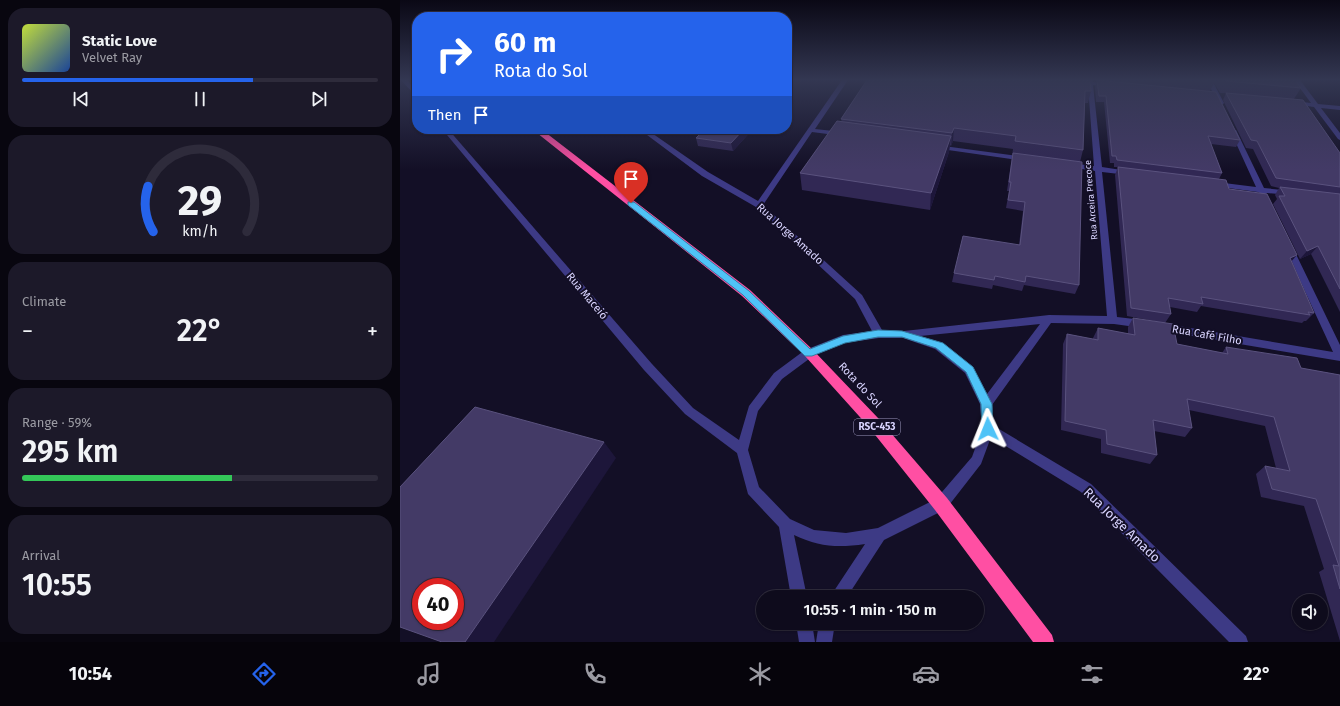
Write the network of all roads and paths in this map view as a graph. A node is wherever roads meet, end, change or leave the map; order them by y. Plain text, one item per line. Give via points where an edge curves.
1 (825, 110) edge
2 (1093, 110) edge
3 (1320, 110) edge
4 (1231, 125) edge
5 (811, 130) junction
6 (449, 134) edge
7 (542, 134) edge
8 (649, 134) edge
9 (850, 135) edge
10 (1340, 138) edge
11 (928, 146) edge
12 (1036, 161) edge
13 (1060, 164) edge
14 (1098, 169) junction
15 (1137, 174) edge
16 (1207, 183) edge
17 (1261, 190) junction
18 (1301, 194) edge
19 (1268, 204) edge
20 (759, 205) junction
21 (1285, 240) edge
22 (1049, 319) junction
23 (1112, 319) junction
24 (878, 334) junction
25 (902, 334) junction
26 (809, 353) junction
27 (1340, 357) edge
28 (986, 404) junction
29 (988, 429) junction
30 (742, 450) junction
31 (941, 504) junction
32 (785, 524) junction
33 (879, 535) junction
34 (798, 590) edge
35 (843, 590) edge
36 (805, 630) edge
37 (826, 630) edge
38 (807, 642) edge
39 (824, 642) edge
40 (1045, 642) edge
41 (1240, 642) edge

1 - 5 street
2 - 14 street, Rua Arceira Precoce
3 - 10 street
4 - 17 street
5 - 9 street
5 - 20 street
6 - 30 street, Rua Maceió via 648,367 689,411
7 - 26 highway, Rota do Sol / RSC-453 via 746,293
8 - 20 street, Rua Jorge Amado via 705,174
11 - 12 street
13 - 14 street
14 - 15 street
14 - 23 street, Rua Arceira Precoce
16 - 17 street
17 - 18 street
17 - 19 street
20 - 24 street, Rua Jorge Amado via 859,297
21 - 27 street
22 - 23 street, Rua Café Filho
22 - 25 street, Rua Café Filho
22 - 28 street
23 - 27 street, Rua Café Filho
24 - 25 street
24 - 26 street via 843,339
25 - 28 street via 939,346 969,370
26 - 30 street via 778,376 753,409
26 - 31 highway, Rota do Sol / RSC-453 via 873,422
28 - 29 street
29 - 31 street via 977,460
29 - 41 street, Rua Jorge Amado via 1086,488
30 - 32 street via 753,490
31 - 33 street
31 - 40 highway, Rota do Sol / RSC-453
32 - 33 street via 813,537 846,540
32 - 34 street
33 - 35 street
36 - 38 street
37 - 39 street

